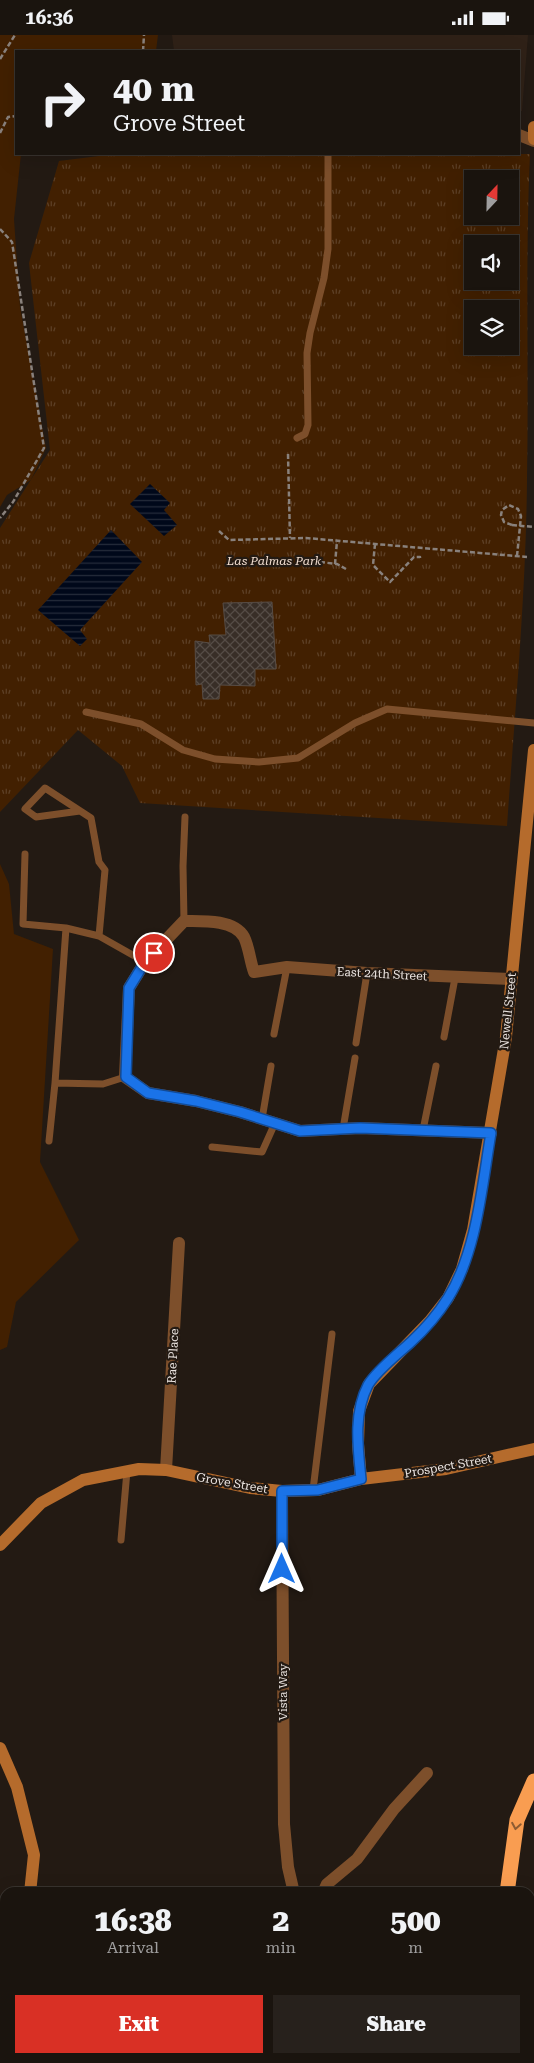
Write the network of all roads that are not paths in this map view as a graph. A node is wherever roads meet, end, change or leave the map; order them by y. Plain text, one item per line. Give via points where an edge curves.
1 (534, 126) edge
2 (520, 128) edge
3 (520, 135) edge
4 (534, 140) edge
5 (328, 155) edge
6 (297, 438) dead end
7 (86, 713) dead end
8 (534, 723) edge
9 (534, 750) edge
10 (80, 811) junction
11 (185, 817) dead end
12 (25, 854) dead end
13 (184, 921) junction
14 (66, 928) junction
15 (99, 936) junction
16 (145, 962) junction
17 (287, 967) junction
18 (367, 973) junction
19 (455, 978) junction
20 (511, 979) junction
21 (274, 1035) dead end
22 (444, 1037) dead end
23 (356, 1043) dead end
24 (355, 1058) dead end
25 (271, 1066) dead end
26 (436, 1066) dead end
27 (126, 1077) junction
28 (54, 1083) junction
29 (262, 1119) junction
30 (275, 1123) junction
31 (343, 1129) junction
32 (423, 1130) junction
33 (491, 1133) junction
34 (49, 1141) dead end
35 (212, 1147) dead end
36 (179, 1243) dead end
37 (332, 1334) dead end
38 (534, 1449) edge
39 (166, 1470) junction
40 (127, 1471) junction
41 (361, 1479) junction
42 (313, 1490) junction
43 (282, 1491) junction
44 (121, 1540) dead end
45 (0, 1545) edge
46 (0, 1748) edge
47 (427, 1773) dead end
48 (534, 1781) edge
49 (31, 1887) edge
50 (293, 1887) edge
51 (326, 1887) edge
52 (508, 1887) edge

1 - 2 street
1 - 4 street
3 - 4 street
5 - 6 lane via 326,267 309,341 308,425 305,434
7 - 8 lane via 141,724 183,750 215,759 259,763 298,758 355,723 387,709
9 - 20 street, Newell Street
10 - 10 lane via 45,788 25,809 36,817
10 - 15 lane via 91,818 99,862 105,870
11 - 13 lane
12 - 14 lane via 23,924
13 - 16 street
13 - 17 street, East 24th Street via 213,920 235,928 243,936 254,972
14 - 15 lane
14 - 28 lane
15 - 16 lane
16 - 27 street via 129,988
17 - 18 street, East 24th Street
17 - 21 lane
18 - 19 street, East 24th Street
18 - 23 lane
19 - 20 street, East 24th Street
19 - 22 lane
20 - 33 street, Newell Street via 506,1037
24 - 31 lane
25 - 29 lane
26 - 32 lane
27 - 28 lane via 103,1084
27 - 29 street via 148,1093 196,1101
28 - 34 lane
29 - 30 street
30 - 31 street via 300,1131
30 - 35 lane via 262,1152
31 - 32 street
32 - 33 street
33 - 41 street, Newell Street via 473,1230 462,1269 448,1298 369,1384 359,1411
36 - 39 street, Rae Place
37 - 42 lane
38 - 41 street, Prospect Street via 446,1469
39 - 40 street, Grove Street
39 - 43 street, Grove Street via 250,1488
40 - 44 lane
40 - 45 street, Grove Street via 83,1480 41,1503
41 - 42 street, Grove Street
42 - 43 street, Grove Street
43 - 50 street, Vista Way via 284,1824
46 - 49 street via 17,1787 34,1855
47 - 51 street via 394,1809 357,1859
48 -> 52 highway via 517,1820

